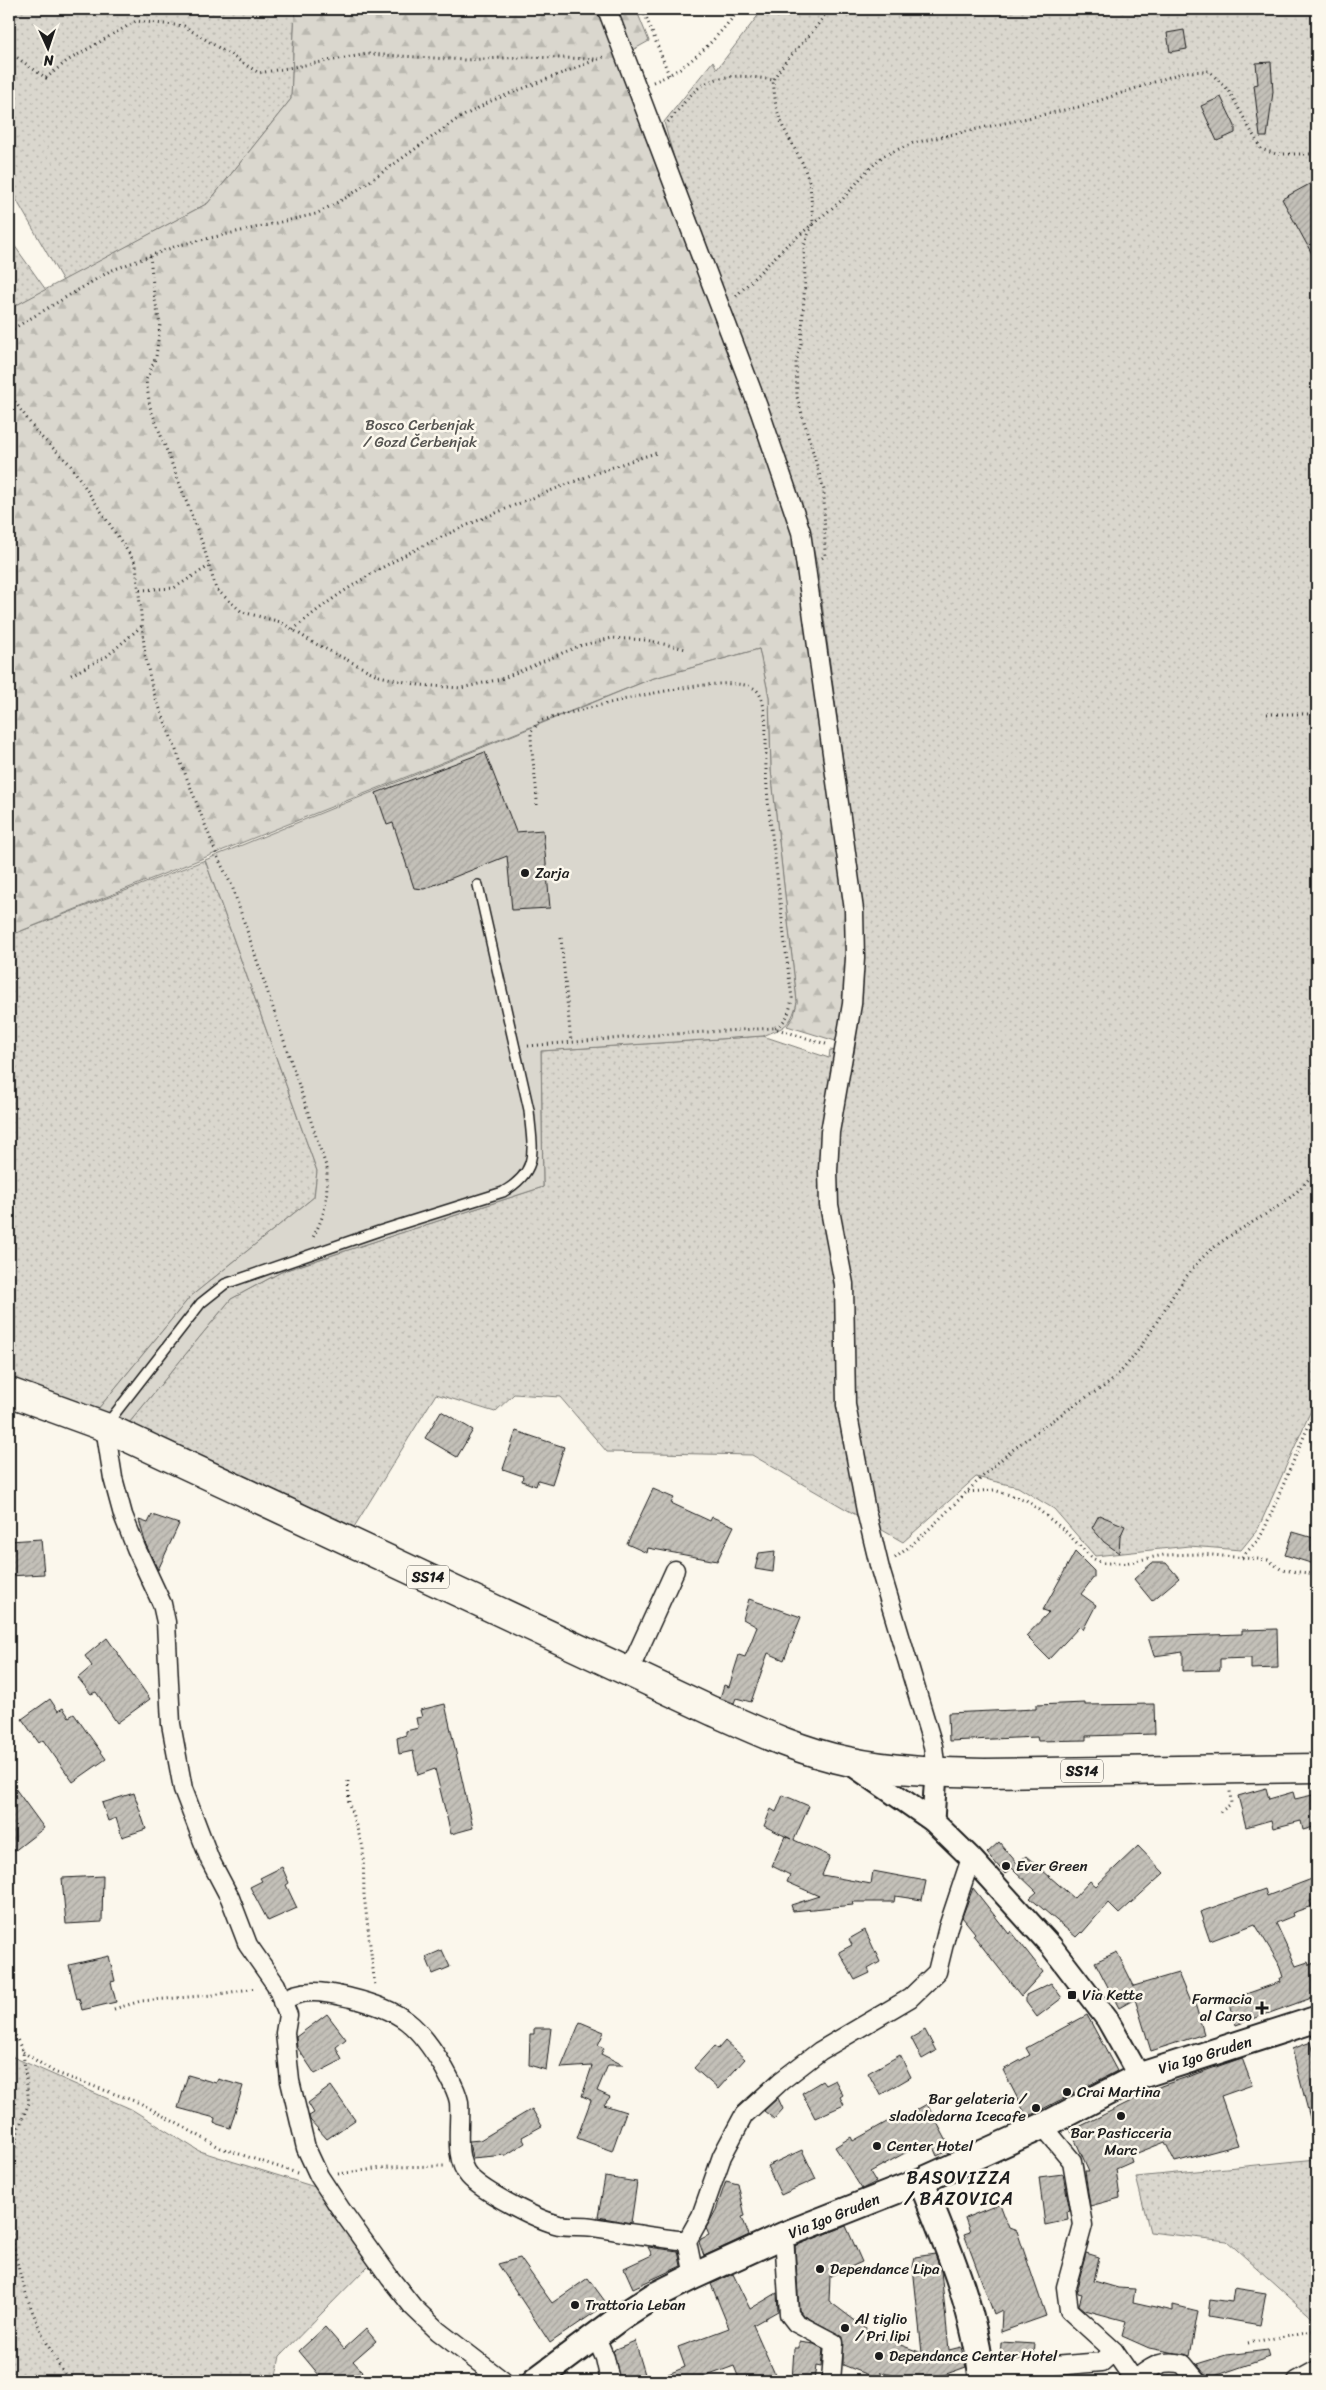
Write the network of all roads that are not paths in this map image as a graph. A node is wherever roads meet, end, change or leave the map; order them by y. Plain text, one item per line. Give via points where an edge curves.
1 (607, 9) edge
2 (478, 885) dead end
3 (9, 1392) edge
4 (105, 1427) junction
5 (675, 1570) dead end
6 (629, 1671) junction
7 (848, 1761) junction
8 (1317, 1768) edge
9 (936, 1772) junction
10 (933, 1821) junction
11 (971, 1858) junction
12 (282, 2002) junction
13 (1317, 2019) edge
14 (1139, 2076) junction
15 (1043, 2126) junction
16 (921, 2181) junction
17 (784, 2236) junction
18 (687, 2241) junction
19 (694, 2276) junction
20 (595, 2335) junction
21 (1114, 2352) junction
22 (1317, 2370) edge
23 (982, 2377) edge
24 (503, 2381) edge
25 (535, 2381) edge
26 (610, 2381) edge
27 (831, 2381) edge
28 (1134, 2381) edge
29 (1197, 2381) edge
30 (1297, 2381) edge

1 - 9 street via 788,489 801,532 854,910 852,1004 830,1132 829,1205 844,1284 846,1405 880,1570 933,1746
2 - 4 lane via 529,1110 530,1167 519,1183 474,1202 226,1284 201,1303
3 - 4 main road, SS14
4 - 6 main road, SS14
4 - 12 street via 123,1515 162,1604 166,1622 171,1724 183,1790 248,1945 276,1984
5 - 6 street
6 - 7 main road, SS14 via 751,1729 809,1751
7 - 9 main road, SS14
7 - 10 street
8 - 9 main road, SS14
9 - 10 street
10 - 11 street
11 - 14 street via 1051,1946 1079,1982 1107,2019
11 - 18 street via 937,1972 910,1998 820,2051 744,2115 722,2156 701,2216
12 - 18 street via 301,1992 317,1992 376,2004 417,2028 454,2086 458,2100 462,2165 469,2177 506,2202 559,2225 591,2226
12 - 24 street via 288,2015 285,2033 290,2081 306,2148 319,2176 413,2307 438,2331
13 - 14 main road, Via Igo Gruden
14 - 15 main road, Via Igo Gruden
15 - 16 main road, Via Igo Gruden
15 - 21 street via 1072,2162 1083,2225 1066,2287 1070,2310
16 - 17 main road, Via Igo Gruden
16 - 23 main road via 952,2258 973,2329
17 - 19 main road, Via Igo Gruden
17 - 27 street via 788,2314 796,2323 834,2344
18 - 19 street
19 - 20 main road, Via Igo Gruden via 652,2297
20 - 25 main road, Via Igo Gruden
20 - 26 street
21 - 23 street via 1102,2362
21 - 28 street
22 - 30 street
28 - 29 street via 1153,2366 1168,2361 1183,2364

